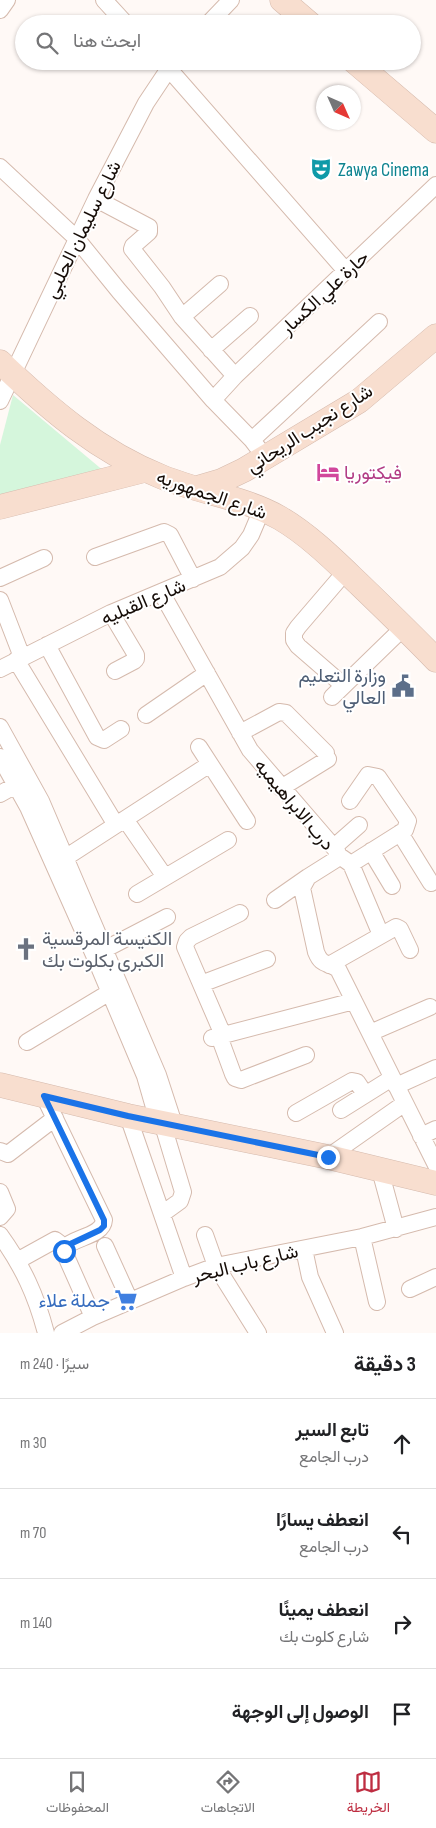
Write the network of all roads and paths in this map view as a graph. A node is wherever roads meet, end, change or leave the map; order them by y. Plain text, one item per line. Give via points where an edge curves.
1 (7, 0) edge
2 (104, 0) edge
3 (231, 0) edge
4 (282, 0) edge
5 (0, 10) edge
6 (118, 15) edge
7 (217, 15) edge
8 (300, 15) edge
9 (165, 70) edge
10 (173, 70) edge
11 (365, 70) edge
12 (436, 131) edge
13 (0, 167) edge
14 (436, 185) edge
15 (96, 198) junction
16 (76, 238) junction
17 (346, 271) junction
18 (220, 284) dead end
19 (250, 316) dead end
20 (182, 317) junction
21 (379, 322) dead end
22 (434, 339) edge
23 (212, 350) junction
24 (6, 368) edge
25 (235, 376) junction
26 (213, 400) junction
27 (0, 401) edge
28 (258, 448) junction
29 (145, 470) junction
30 (197, 488) junction
31 (0, 508) edge
32 (262, 509) junction
33 (95, 557) dead end
34 (44, 558) dead end
35 (346, 571) junction
36 (0, 578) edge
37 (193, 579) junction
38 (161, 592) junction
39 (0, 600) edge
40 (111, 613) junction
41 (404, 628) junction
42 (47, 645) junction
43 (19, 659) junction
44 (436, 660) edge
45 (0, 668) edge
46 (115, 671) dead end
47 (207, 673) junction
48 (146, 715) dead end
49 (0, 727) edge
50 (121, 729) dead end
51 (240, 733) junction
52 (199, 747) dead end
53 (1, 760) edge
54 (210, 764) junction
55 (16, 784) junction
56 (281, 788) junction
57 (0, 794) edge
58 (350, 801) dead end
59 (247, 821) dead end
60 (120, 822) junction
61 (359, 825) dead end
62 (400, 833) junction
63 (228, 840) dead end
64 (371, 851) junction
65 (341, 855) junction
66 (65, 858) junction
67 (165, 876) junction
68 (308, 878) junction
69 (431, 883) dead end
70 (392, 886) dead end
71 (136, 894) dead end
72 (77, 900) junction
73 (275, 900) dead end
74 (240, 913) dead end
75 (167, 917) dead end
76 (381, 935) junction
77 (410, 950) dead end
78 (100, 952) junction
79 (267, 959) dead end
80 (329, 965) junction
81 (201, 984) junction
82 (110, 992) junction
83 (354, 1001) junction
84 (430, 1007) dead end
85 (370, 1033) junction
86 (218, 1036) junction
87 (27, 1042) dead end
88 (306, 1055) dead end
89 (436, 1068) edge
90 (394, 1082) junction
91 (0, 1085) edge
92 (366, 1094) junction
93 (44, 1096) junction
94 (405, 1103) junction
95 (341, 1110) dead end
96 (296, 1113) dead end
97 (128, 1116) junction
98 (54, 1118) junction
99 (165, 1122) junction
100 (436, 1129) edge
101 (421, 1136) junction
102 (0, 1151) edge
103 (328, 1157) junction
104 (436, 1166) edge
105 (380, 1170) junction
106 (436, 1183) edge
107 (0, 1192) edge
108 (162, 1214) junction
109 (0, 1217) edge
110 (436, 1217) edge
111 (396, 1229) junction
112 (0, 1235) edge
113 (205, 1235) dead end
114 (362, 1237) junction
115 (106, 1246) dead end
116 (304, 1249) junction
117 (64, 1250) junction
118 (18, 1261) junction
119 (216, 1266) junction
120 (436, 1277) edge
121 (184, 1278) junction
122 (410, 1289) dead end
123 (130, 1301) junction
124 (377, 1302) dead end
125 (93, 1317) junction
126 (70, 1331) edge
127 (46, 1333) edge
128 (258, 1333) edge
129 (335, 1333) edge

1 - 5 street
2 - 6 street
3 - 7 street
4 - 8 street
9 - 15 street, شارع سليمان الحلبي
10 - 17 street
11 - 12 street
13 - 16 street
14 - 17 street, حارة علي الكسار
15 - 16 street, شارع سليمان الحلبي
15 - 20 street via 149,227 149,232 132,249
16 - 24 street, شارع سليمان الحلبي
16 - 26 street
17 - 25 street, حارة علي الكسار
18 - 20 street
19 - 23 street
20 - 23 street
21 - 28 street
22 - 28 street, شارع نجيب الريحاني via 358,401
23 - 25 street
24 - 27 street, شارع سليمان الحلبي
24 - 29 street, شارع الجمهوريه via 80,432
25 - 26 street, حارة علي الكسار
26 - 28 street
28 - 30 street, شارع نجيب الريحاني via 233,476
29 - 30 street, شارع الجمهوريه
29 - 31 street
30 - 32 street, شارع الجمهوريه
32 - 35 street, شارع الجمهوريه via 298,530
32 - 37 street, شارع القبليه via 251,536 242,548 220,567
33 - 37 street via 164,532 170,536
34 - 36 street
35 - 41 street, شارع الجمهوريه
35 - 41 street via 294,633 298,646 337,691
37 - 38 street, شارع القبليه
38 - 40 street, شارع القبليه
38 - 47 street, درب الابراهيميه
39 - 43 street
40 - 42 street, شارع القبليه
40 - 46 street via 136,655 134,662
41 - 44 street, شارع الجمهوريه
42 - 43 street, شارع القبليه
42 - 50 street via 98,737 104,740
43 - 45 street, شارع القبليه
43 - 60 street
47 - 48 street
47 - 51 street, درب الابراهيميه
49 - 66 street via 42,801
51 - 56 street, درب الابراهيميه
51 - 56 street via 279,712 286,713 327,756
52 - 54 street
53 - 55 street
54 - 59 street
54 - 60 street
55 - 57 street
55 - 72 street
56 - 65 street, درب الابراهيميه
58 - 62 street via 368,775 378,777 408,821
60 - 66 street
60 - 67 street
61 - 65 street
62 - 64 street
62 - 69 street
63 - 67 street
64 - 65 street
64 - 70 street
65 - 68 street, درب الابراهيميه
65 - 76 street
66 - 72 street
67 - 71 street
68 - 73 street
68 - 80 street, درب الابراهيميه via 302,888 316,952 319,960
72 - 78 street
74 - 81 street via 187,941 185,947
75 - 78 street
76 - 77 street via 396,927 400,929
76 - 80 street
78 - 82 street
78 - 99 street via 158,1075
79 - 81 street
80 - 83 street, درب الابراهيميه via 338,969
81 - 86 street
82 - 87 street
82 - 99 street
83 - 85 street, درب الابراهيميه
83 - 86 street
84 - 85 street
85 - 90 street, درب الابراهيميه
86 - 88 street via 235,1078 241,1080
89 - 90 street
90 - 92 street
90 - 94 street, درب الابراهيميه
91 - 93 street
92 - 95 street
92 - 96 street via 357,1082 352,1081
93 - 97 street
93 - 98 street
94 - 101 street, درب الابراهيميه
94 - 103 street
97 - 99 street
97 - 108 street
98 - 102 street via 8,1154
98 - 117 street via 94,1182 104,1218 104,1226 100,1230 66,1246
99 - 103 street
99 - 108 street via 183,1192 180,1201
100 - 101 street
101 - 104 street, درب الابراهيميه
103 - 105 street
105 - 106 street
105 - 111 street
107 - 109 street via 8,1209
108 - 121 street
110 - 111 street, شارع باب البحر
111 - 114 street, شارع باب البحر
112 - 118 street
113 - 119 street
114 - 116 street, شارع باب البحر
114 - 124 street
115 - 123 street
116 - 119 street, شارع باب البحر
116 - 129 street via 310,1277
117 - 118 street via 54,1240
117 - 125 street
118 - 127 street via 38,1302
119 - 121 street, شارع باب البحر
119 - 128 street
120 - 122 street
121 - 123 street, شارع باب البحر
123 - 125 street, شارع باب البحر
125 - 126 street, شارع باب البحر

